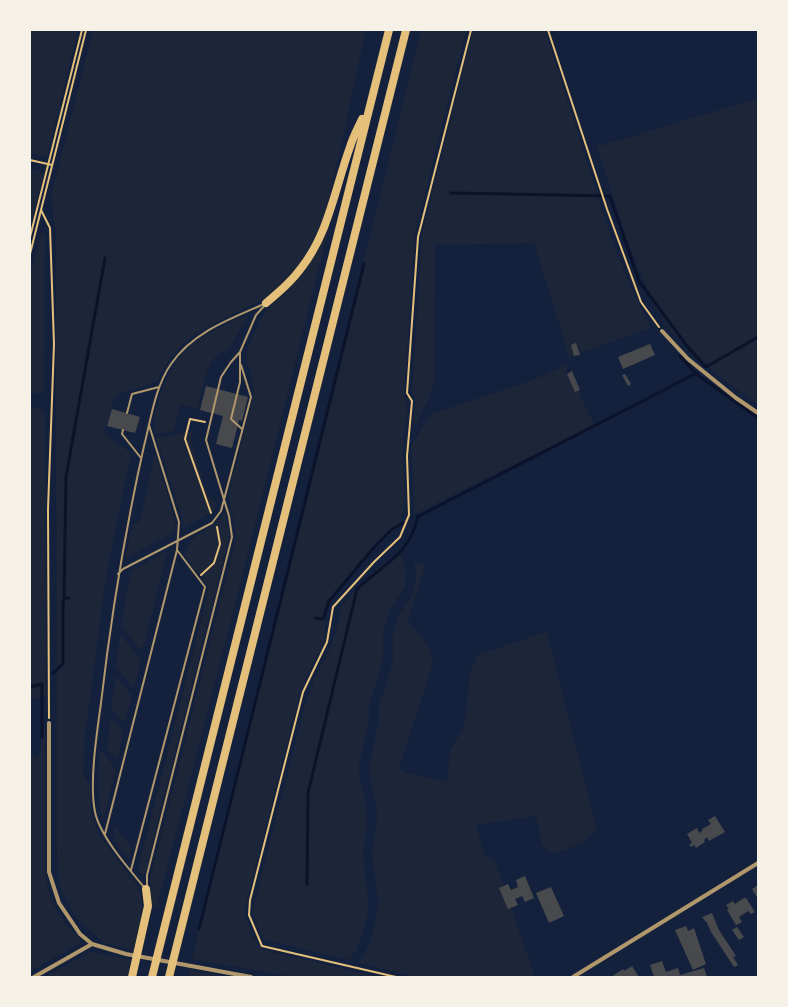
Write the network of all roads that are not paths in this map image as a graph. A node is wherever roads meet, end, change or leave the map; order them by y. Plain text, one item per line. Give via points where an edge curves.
1 (389, 30) edge
2 (406, 30) edge
3 (372, 99) junction
4 (266, 303) junction
5 (662, 331) road end
6 (240, 352) junction
7 (241, 366) junction
8 (159, 387) junction
9 (127, 413) dead end
10 (758, 413) edge
11 (149, 425) junction
12 (123, 430) dead end
13 (242, 430) junction
14 (142, 458) junction
15 (224, 502) junction
16 (178, 540) junction
17 (177, 550) junction
18 (118, 574) junction
19 (49, 723) road end
20 (105, 836) junction
21 (758, 863) edge
22 (131, 870) junction
23 (146, 889) junction
24 (92, 944) junction
25 (34, 977) edge
26 (132, 977) edge
27 (152, 977) edge
28 (169, 977) edge
29 (251, 977) edge
30 (574, 977) edge

1 - 3 highway
2 - 28 highway
3 - 4 highway via 350,146 320,236 302,267
3 - 27 highway
4 - 6 lane via 256,315
4 - 8 lane via 195,337 169,365
5 - 10 street via 688,359
6 - 7 lane
6 - 15 lane via 221,377 206,440
7 - 13 lane via 251,397
7 - 13 lane via 231,419
8 - 9 lane via 132,394
8 - 11 lane
11 - 14 lane
11 - 16 lane via 179,522
12 - 14 lane via 122,434
13 - 15 lane
14 - 18 lane
15 - 16 lane via 214,520
15 - 23 lane via 232,537
16 - 17 lane
16 - 18 lane
17 - 20 lane
17 - 22 lane via 205,587
18 - 20 lane via 93,789 95,812
19 - 24 street via 49,872 59,903 80,934
20 - 22 lane
21 - 30 street
22 - 23 lane
23 - 26 highway via 148,906
24 - 25 street
24 - 29 street via 126,954

